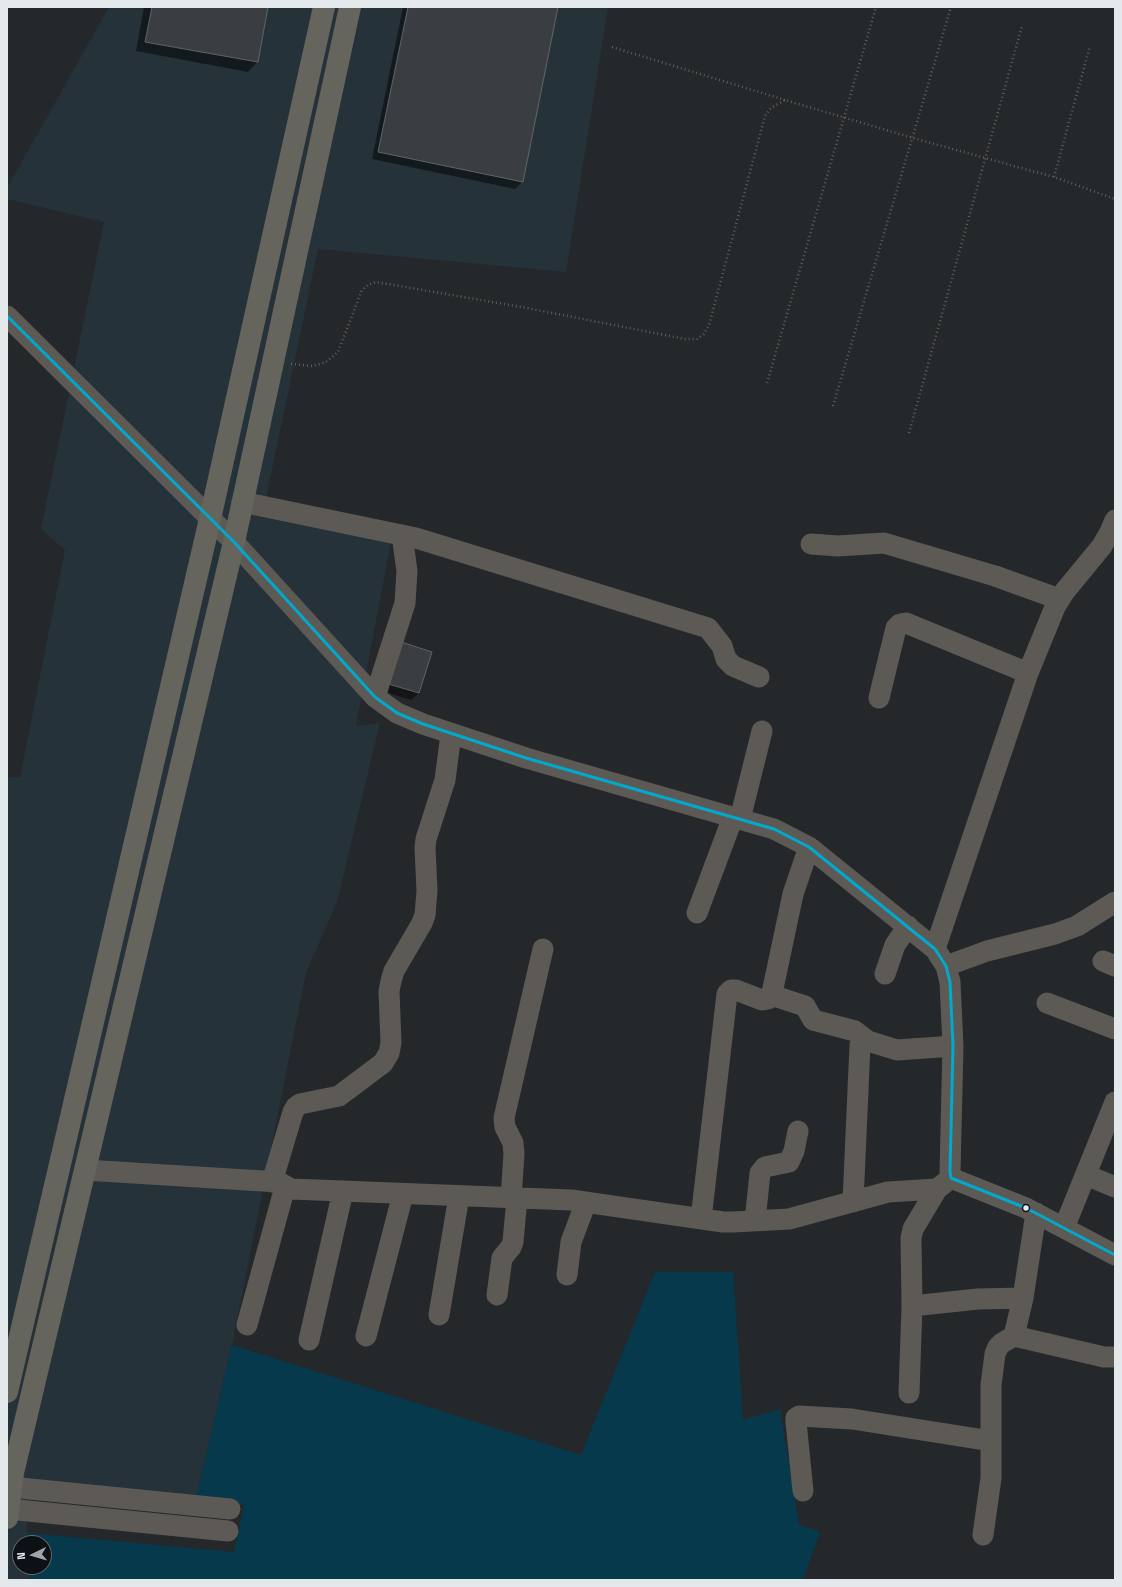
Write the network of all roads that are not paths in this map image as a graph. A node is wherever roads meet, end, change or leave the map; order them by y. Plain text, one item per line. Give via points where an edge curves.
1 (324, 7) edge
2 (350, 7) edge
3 (7, 316) edge
4 (242, 502) junction
5 (210, 519) junction
6 (1115, 520) edge
7 (402, 535) junction
8 (234, 542) junction
9 (811, 544) dead end
10 (1059, 599) junction
11 (1028, 673) junction
12 (759, 677) dead end
13 (375, 697) junction
14 (879, 698) dead end
15 (762, 731) dead end
16 (451, 734) junction
17 (736, 818) junction
18 (809, 847) junction
19 (1115, 902) edge
20 (698, 913) dead end
21 (908, 926) junction
22 (543, 949) dead end
23 (940, 957) junction
24 (885, 974) dead end
25 (771, 995) junction
26 (1047, 1003) dead end
27 (1115, 1029) edge
28 (868, 1040) junction
29 (953, 1046) junction
30 (1115, 1104) edge
31 (798, 1131) dead end
32 (85, 1170) junction
33 (1086, 1175) junction
34 (944, 1183) junction
35 (279, 1184) junction
36 (1115, 1187) edge
37 (343, 1192) junction
38 (403, 1194) junction
39 (459, 1196) junction
40 (514, 1198) junction
41 (586, 1202) junction
42 (853, 1202) junction
43 (1036, 1214) junction
44 (701, 1219) junction
45 (755, 1221) junction
46 (1064, 1228) junction
47 (1115, 1255) edge
48 (567, 1274) dead end
49 (497, 1295) dead end
50 (1022, 1298) junction
51 (912, 1306) junction
52 (439, 1315) dead end
53 (246, 1325) dead end
54 (366, 1336) dead end
55 (1014, 1336) junction
56 (309, 1340) dead end
57 (1115, 1357) edge
58 (7, 1392) edge
59 (909, 1394) dead end
60 (991, 1441) junction
61 (802, 1491) dead end
62 (9, 1493) edge
63 (230, 1509) dead end
64 (228, 1531) dead end
65 (983, 1535) dead end

1 - 5 main road
2 - 4 main road
3 - 5 street
4 - 7 street
4 - 8 main road
5 - 8 street
5 - 58 main road
6 - 10 street via 1102,546
7 - 12 street via 610,596 708,628 722,646 726,659 733,666
7 - 13 street via 407,571 404,603
8 - 13 street
8 - 32 main road
9 - 10 street via 838,546 884,543 995,576
10 - 11 street
11 - 14 street via 906,623 900,624 896,628
11 - 23 street
13 - 16 street via 397,713
15 - 17 street
16 - 17 street
16 - 35 street via 445,780 424,848 427,891 425,915 394,972 389,991 389,1053 383,1063 340,1096 296,1107
17 - 18 street via 774,829
17 - 20 street
18 - 21 street
18 - 25 street via 793,894
19 - 23 street via 1077,926 1055,934 987,951
21 - 23 street
21 - 24 street via 895,945
22 - 40 street via 504,1118 505,1127 513,1143
23 - 29 street via 950,982
25 - 28 street via 805,1006 813,1020 855,1031
25 - 44 street via 768,999 762,1000 736,990 731,990 728,994
26 - 27 street
28 - 29 street via 897,1050
28 - 42 street via 860,1045
29 - 34 street via 950,1172
30 - 33 street
31 - 45 street via 789,1162 765,1167 760,1173
32 - 35 street
32 - 62 main road
33 - 36 street
33 - 46 street
34 - 42 street via 888,1192
34 - 43 street via 955,1181
34 - 51 street via 915,1225 911,1238
35 - 37 street via 291,1189
35 - 53 street
37 - 38 street
37 - 56 street
38 - 39 street
38 - 54 street
39 - 40 street
39 - 52 street
40 - 41 street
40 - 49 street via 513,1242 502,1258
41 - 44 street
41 - 48 street via 571,1242
42 - 45 street via 789,1219
43 - 46 street
43 - 50 street
44 - 45 street via 723,1222
46 - 47 street
50 - 51 street via 978,1299
50 - 55 street
51 - 59 street
55 - 57 street via 1104,1357
55 - 60 street via 1002,1343 995,1354 991,1385
60 - 61 street via 852,1419 799,1416 796,1422
60 - 65 street via 991,1478
62 - 63 street
62 - 64 street

